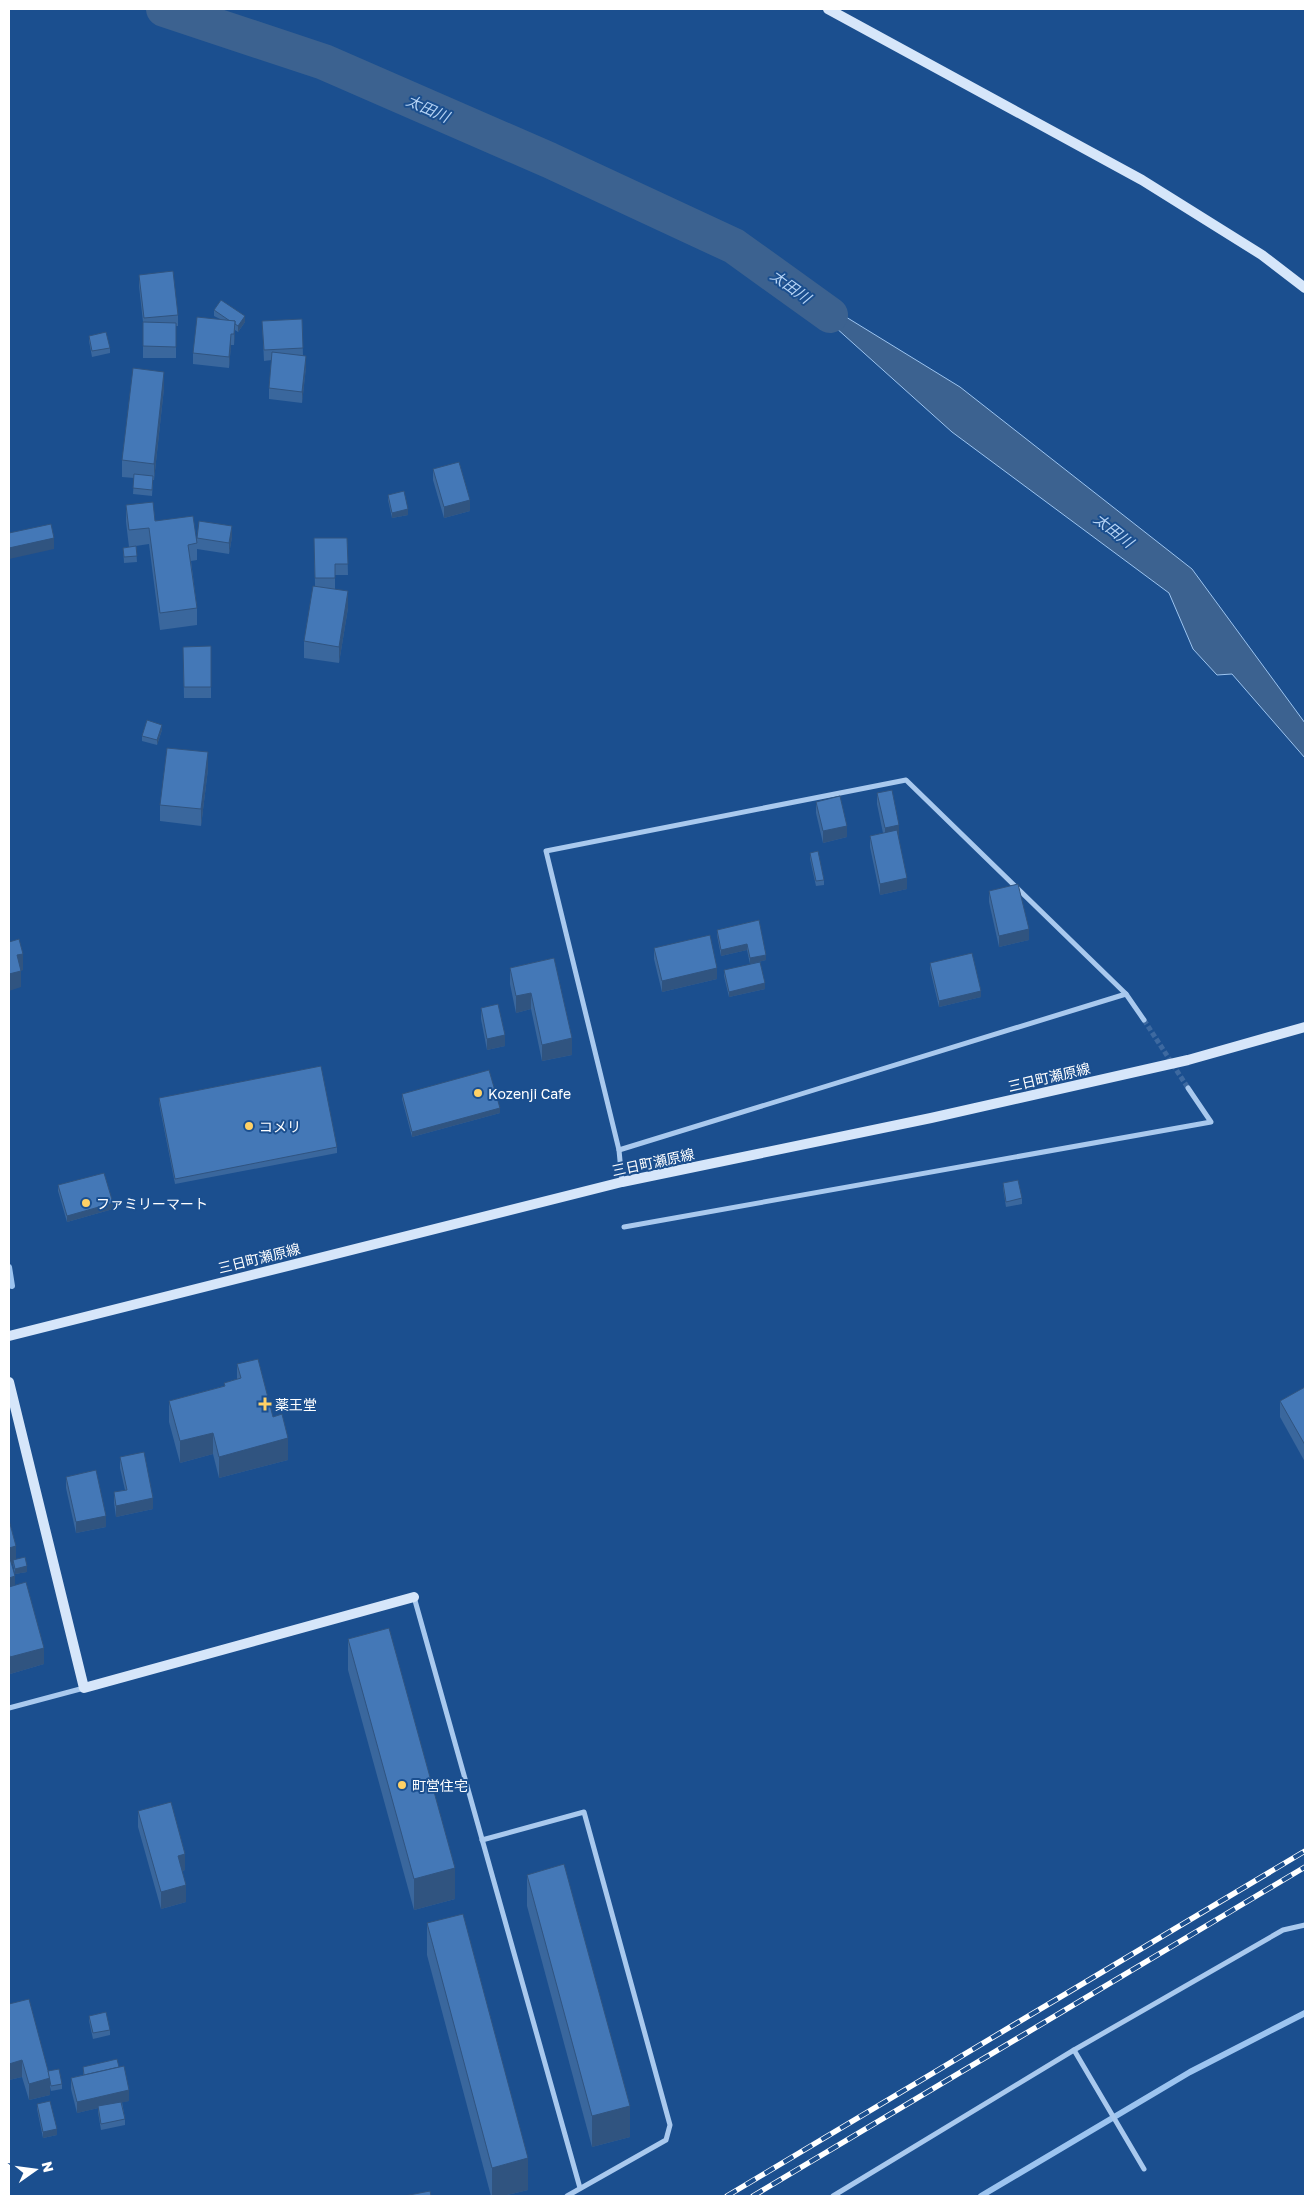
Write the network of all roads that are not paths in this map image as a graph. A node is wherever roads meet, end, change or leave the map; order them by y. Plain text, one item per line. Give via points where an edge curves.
1 (828, 9) edge
2 (1305, 288) edge
3 (1126, 994) junction
4 (1144, 1020) tunnel mouth
5 (1305, 1027) edge
6 (1188, 1088) tunnel mouth
7 (619, 1150) junction
8 (622, 1182) junction
9 (624, 1227) dead end
10 (9, 1336) edge
11 (9, 1382) edge
12 (414, 1597) joint
13 (84, 1688) junction
14 (9, 1708) edge
15 (482, 1840) junction
16 (1305, 1925) edge
17 (1074, 2050) junction
18 (1144, 2169) dead end
19 (580, 2188) junction
20 (567, 2196) edge
21 (833, 2196) edge

1 - 2 main road via 1142,180 1262,255
3 - 4 street
3 - 7 street
3 - 7 street via 906,780 546,852
5 - 8 main road, 三日町瀬原線 via 1188,1060
6 - 9 street via 1211,1122
7 - 8 street
8 - 10 main road, 三日町瀬原線
11 - 13 main road
12 - 13 main road
12 - 15 street
13 - 14 street
15 - 19 street
15 - 19 street via 584,1812 670,2125 666,2140
16 - 17 street via 1283,1930
17 - 18 street
17 - 21 street
19 - 20 street

